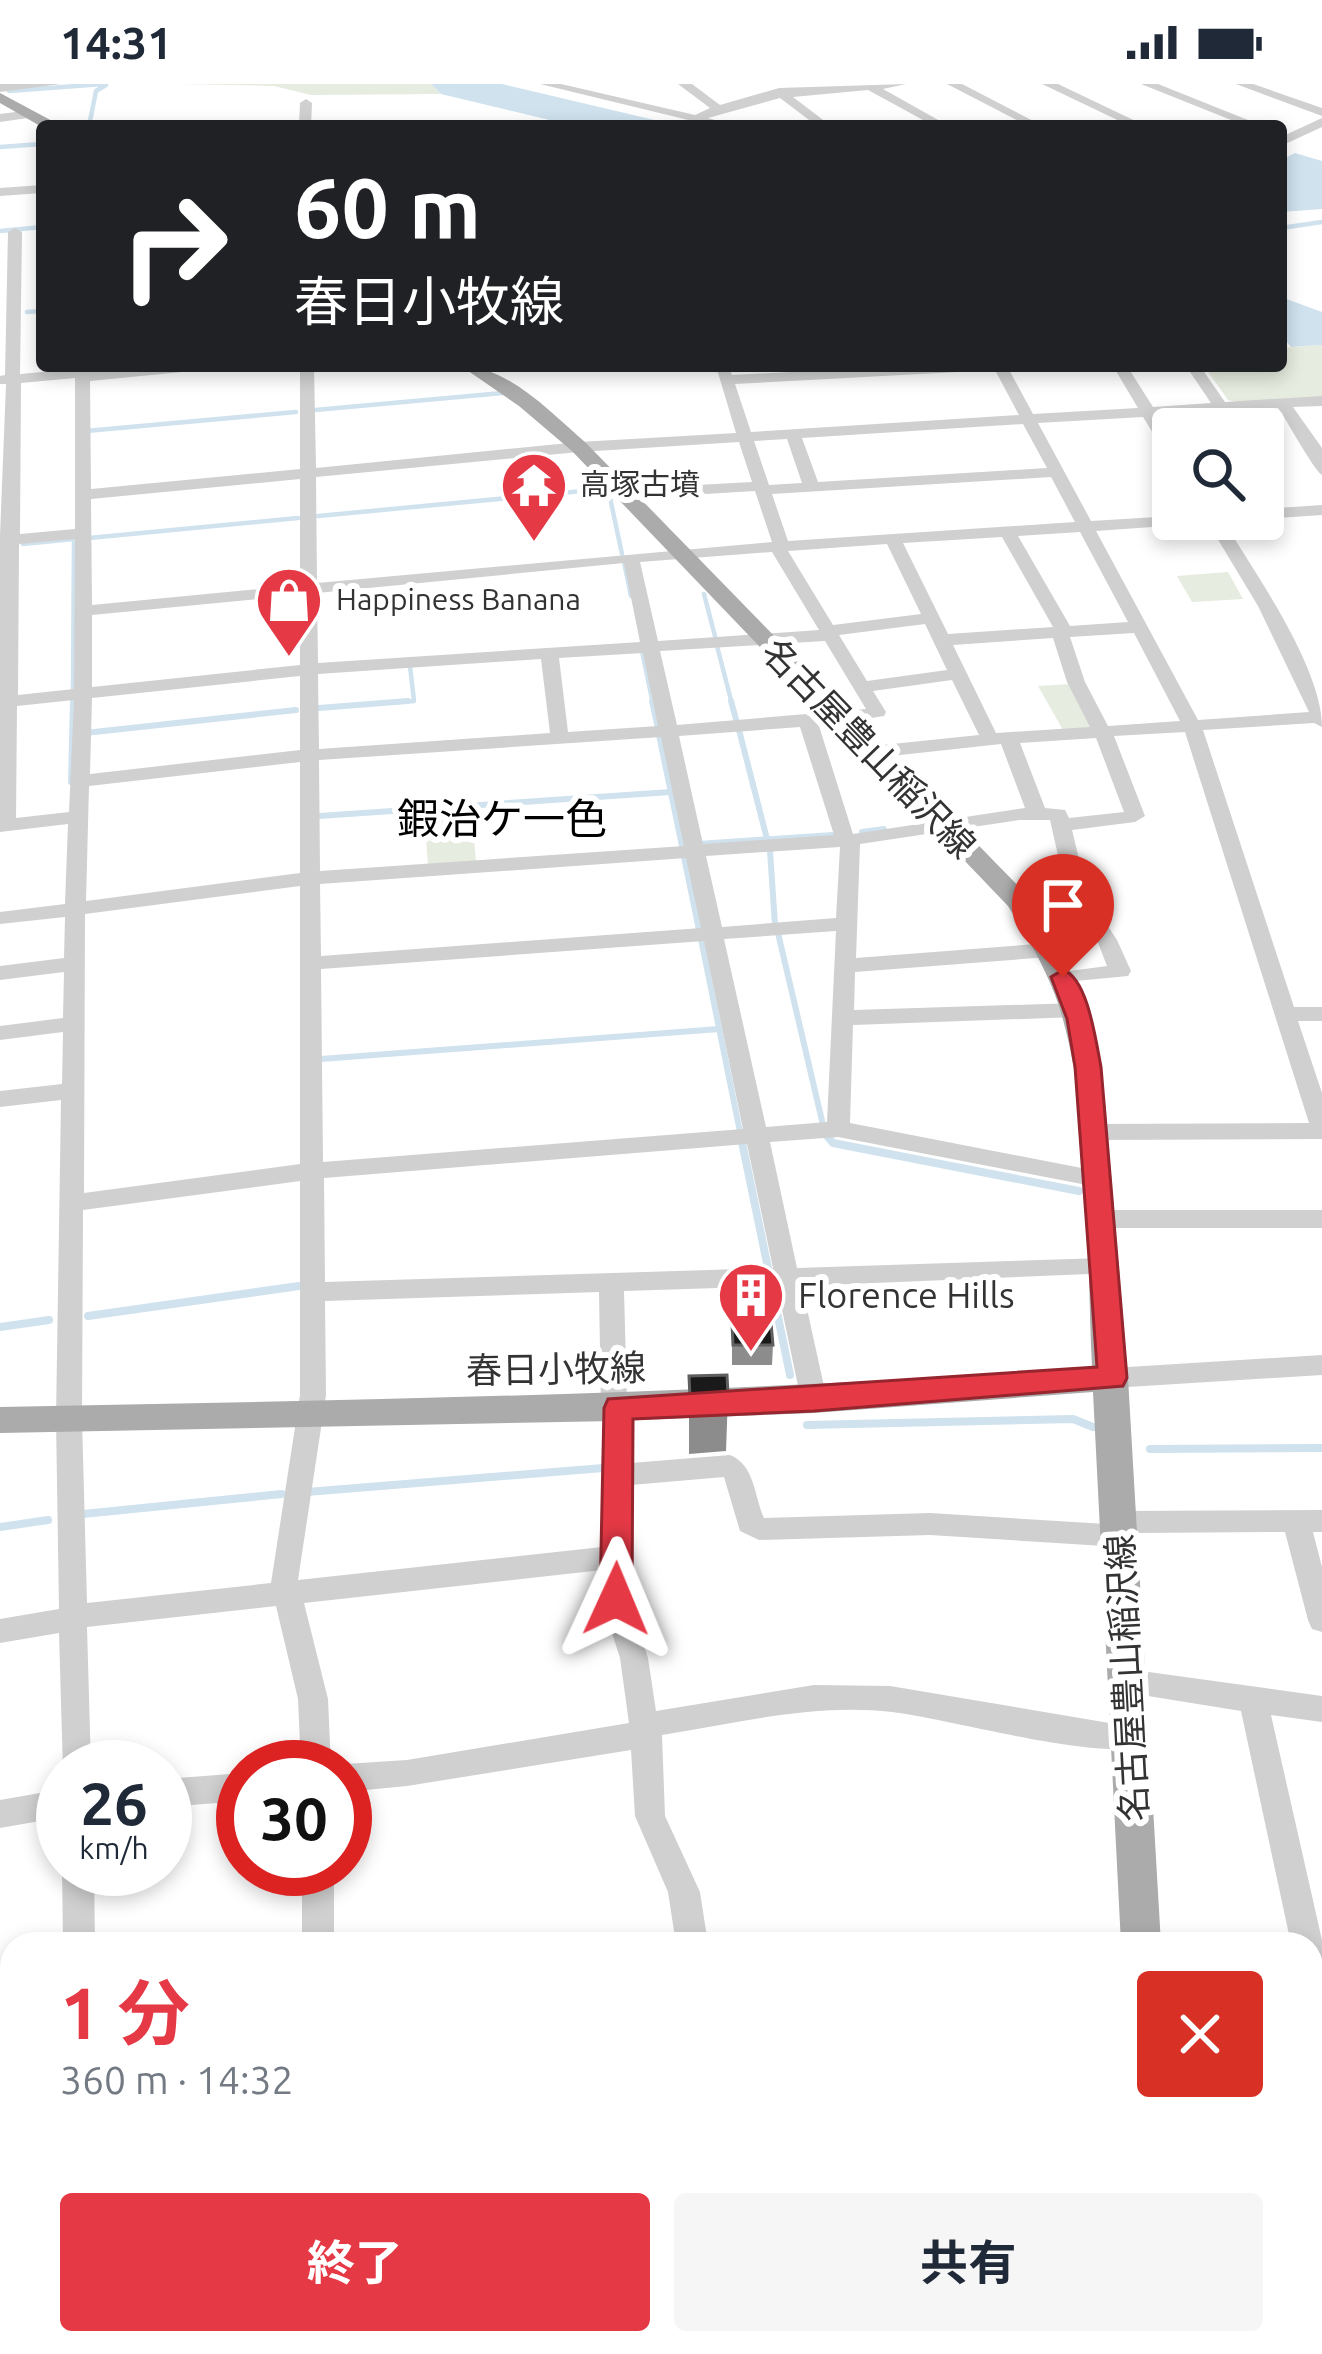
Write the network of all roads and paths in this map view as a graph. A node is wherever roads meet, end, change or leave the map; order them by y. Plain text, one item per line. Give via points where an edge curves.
1 (55, 84) edge
2 (546, 84) edge
3 (604, 84) edge
4 (684, 84) edge
5 (767, 84) edge
6 (900, 84) edge
7 (953, 84) edge
8 (1048, 84) edge
9 (1147, 84) edge
10 (1198, 84) edge
11 (1242, 84) edge
12 (31, 85) edge
13 (870, 87) junction
14 (0, 88) edge
15 (581, 93) junction
16 (1167, 93) junction
17 (0, 97) edge
18 (786, 97) junction
19 (306, 103) dead end
20 (717, 108) junction
21 (1322, 112) edge
22 (31, 114) junction
23 (0, 118) edge
24 (697, 118) junction
25 (41, 120) edge
26 (305, 120) edge
27 (705, 120) edge
28 (818, 120) edge
29 (932, 120) edge
30 (1025, 120) edge
31 (1114, 120) edge
32 (1241, 120) edge
33 (1322, 122) edge
34 (1287, 137) edge
35 (36, 189) edge
36 (0, 192) edge
37 (15, 232) edge
38 (14, 310) edge
39 (82, 372) edge
40 (307, 372) edge
41 (479, 372) edge
42 (763, 372) edge
43 (1000, 372) edge
44 (1124, 372) edge
45 (1197, 372) edge
46 (724, 373) edge
47 (11, 380) edge
48 (1322, 401) edge
49 (1282, 404) junction
50 (1221, 407) junction
51 (1148, 412) junction
52 (1028, 419) junction
53 (1152, 419) edge
54 (793, 434) junction
55 (746, 438) junction
56 (579, 448) junction
57 (1322, 470) edge
58 (1056, 472) junction
59 (308, 473) junction
60 (812, 487) junction
61 (762, 488) junction
62 (623, 494) junction
63 (82, 495) junction
64 (1322, 510) edge
65 (1284, 513) edge
66 (1152, 522) edge
67 (1084, 527) junction
68 (1007, 532) junction
69 (82, 533) junction
70 (893, 539) junction
71 (1227, 540) edge
72 (6, 541) edge
73 (780, 547) junction
74 (679, 554) junction
75 (631, 558) junction
76 (310, 589) junction
77 (82, 611) junction
78 (930, 618) junction
79 (1138, 627) junction
80 (1063, 632) junction
81 (829, 633) junction
82 (764, 640) junction
83 (941, 640) junction
84 (650, 647) junction
85 (549, 654) junction
86 (310, 669) junction
87 (958, 674) junction
88 (862, 687) junction
89 (83, 693) junction
90 (4, 702) edge
91 (1321, 718) edge
92 (842, 719) junction
93 (808, 722) junction
94 (1192, 725) junction
95 (668, 731) junction
96 (1102, 731) junction
97 (999, 738) junction
98 (560, 739) junction
99 (873, 752) junction
100 (311, 756) junction
101 (81, 781) junction
102 (1037, 813) junction
103 (80, 817) junction
104 (1063, 825) junction
105 (3, 826) edge
106 (945, 827) junction
107 (847, 840) junction
108 (694, 851) junction
109 (311, 878) junction
110 (1078, 896) junction
111 (1018, 902) junction
112 (75, 909) junction
113 (0, 918) edge
114 (847, 924) junction
115 (712, 934) junction
116 (1049, 950) junction
117 (312, 963) junction
118 (74, 964) junction
119 (845, 966) junction
120 (0, 973) edge
121 (1063, 977) junction
122 (1076, 1010) junction
123 (1285, 1014) junction
124 (1322, 1014) edge
125 (843, 1018) junction
126 (73, 1024) junction
127 (0, 1033) edge
128 (71, 1091) junction
129 (0, 1100) edge
130 (838, 1129) junction
131 (1322, 1129) edge
132 (1094, 1132) junction
133 (756, 1136) junction
134 (312, 1171) junction
135 (1097, 1179) junction
136 (70, 1203) junction
137 (1322, 1219) edge
138 (1100, 1220) junction
139 (1104, 1267) junction
140 (787, 1278) junction
141 (611, 1283) junction
142 (313, 1292) junction
143 (1322, 1364) edge
144 (1112, 1378) junction
145 (814, 1400) junction
146 (616, 1408) junction
147 (310, 1414) junction
148 (69, 1419) junction
149 (0, 1420) edge
150 (618, 1475) junction
151 (1309, 1521) edge
152 (1120, 1529) junction
153 (616, 1558) junction
154 (286, 1594) junction
155 (73, 1618) junction
156 (1322, 1620) edge
157 (0, 1631) edge
158 (1127, 1682) junction
159 (1252, 1699) junction
160 (1322, 1709) edge
161 (646, 1733) junction
162 (1129, 1737) junction
163 (75, 1740) edge
164 (315, 1740) edge
165 (372, 1775) edge
166 (36, 1808) edge
167 (0, 1814) edge
168 (79, 1896) edge
169 (318, 1896) edge
170 (80, 1932) edge
171 (318, 1932) edge
172 (690, 1932) edge
173 (1140, 1932) edge
174 (1306, 1932) edge

1 - 12 street
2 - 15 street
3 - 15 street
4 - 20 street
5 - 18 street
6 - 13 street
7 - 30 street
8 - 31 street
9 - 16 street
10 - 16 street
11 - 21 street
12 - 14 street
13 - 18 street
13 - 29 street
15 - 24 street
16 - 32 street
17 - 22 main road
18 - 20 street
18 - 28 street
19 - 26 street
20 - 24 street
22 - 23 street
22 - 25 main road
24 - 27 street
33 - 34 street
35 - 36 street
37 - 38 street
38 - 47 street
39 - 47 street
39 - 63 street
40 - 59 street
41 - 56 main road, 名古屋豊山稲沢線
42 - 46 street
43 - 52 street
44 - 51 street
45 - 50 street
46 - 55 street
47 - 72 street
48 - 49 street
49 - 50 street
49 - 57 street
50 - 51 street
51 - 52 street
51 - 53 street
52 - 54 street
52 - 58 street
54 - 55 street
54 - 60 street
55 - 56 street
55 - 61 street
56 - 59 street
56 - 62 main road, 名古屋豊山稲沢線
58 - 60 street
58 - 67 street
59 - 63 street
59 - 76 street
60 - 61 street
61 - 62 street
61 - 73 street
62 - 74 main road, 名古屋豊山稲沢線
63 - 69 street
64 - 65 street
66 - 67 street
67 - 68 street
67 - 79 street
68 - 70 street
68 - 80 street
69 - 72 street
69 - 77 street
70 - 73 street
70 - 78 street
71 - 91 street
72 - 90 street
73 - 74 street
73 - 81 street
74 - 75 street
74 - 82 main road, 名古屋豊山稲沢線
75 - 76 street
75 - 84 street
76 - 77 street
76 - 86 street
77 - 89 street
78 - 81 street
78 - 83 street
79 - 80 street
79 - 94 street
80 - 83 street
80 - 96 street via 1076,682
81 - 82 street
81 - 88 street
82 - 84 street
82 - 92 main road, 名古屋豊山稲沢線
83 - 87 street
84 - 85 street
84 - 95 street
85 - 86 street
85 - 98 street
86 - 89 street
86 - 100 street
87 - 88 street
87 - 97 street
88 - 92 street via 878,712
89 - 90 street
89 - 101 street
90 - 105 street
91 - 94 street
92 - 93 street
92 - 99 main road, 名古屋豊山稲沢線
93 - 95 street
93 - 107 street
94 - 96 street
94 - 123 street
95 - 98 street
95 - 108 street
96 - 97 street
96 - 104 street via 1135,816
97 - 99 street
97 - 102 street
98 - 100 street
99 - 106 main road, 名古屋豊山稲沢線
100 - 101 street
100 - 109 street
101 - 103 street
102 - 104 street via 1058,814
102 - 106 street
103 - 105 street
103 - 112 street
104 - 110 street
106 - 107 street
106 - 111 main road, 名古屋豊山稲沢線
107 - 108 street
107 - 114 street
108 - 109 street
108 - 115 street
109 - 112 street
109 - 117 street
110 - 111 street
110 - 121 street via 1120,970
111 - 116 main road, 名古屋豊山稲沢線
112 - 113 street
112 - 118 street
114 - 115 street
114 - 119 street
115 - 117 street
115 - 133 street
116 - 119 street
116 - 121 main road, 名古屋豊山稲沢線
117 - 134 street
118 - 120 street
118 - 126 street
119 - 125 street
121 - 122 main road, 名古屋豊山稲沢線
122 - 125 street
122 - 132 main road, 名古屋豊山稲沢線
123 - 124 street
123 - 131 street
125 - 130 street
126 - 127 street
126 - 128 street
128 - 129 street
128 - 136 street
130 - 133 street
130 - 135 street
131 - 132 street
132 - 135 main road, 名古屋豊山稲沢線
133 - 134 street
133 - 140 street
134 - 136 street
134 - 142 street
135 - 138 main road, 名古屋豊山稲沢線
136 - 148 street
137 - 138 street
138 - 139 main road, 名古屋豊山稲沢線
139 - 140 street
139 - 144 main road, 名古屋豊山稲沢線
140 - 141 street
140 - 145 street
141 - 142 street
141 - 146 street
142 - 147 street
143 - 144 street
144 - 145 main road, 春日小牧線
144 - 152 main road, 名古屋豊山稲沢線
145 - 146 main road, 春日小牧線
146 - 147 main road, 春日小牧線
146 - 150 street
147 - 148 main road, 春日小牧線
147 - 154 street
148 - 149 main road, 春日小牧線
148 - 155 street
150 - 152 street via 730,1466 759,1529
150 - 153 street
151 - 152 street
151 - 156 street
152 - 158 main road, 名古屋豊山稲沢線
153 - 154 street
153 - 161 street via 616,1599
154 - 155 street
154 - 164 street
155 - 157 street
155 - 163 street
158 - 159 street
158 - 162 main road, 名古屋豊山稲沢線
159 - 160 street
159 - 174 street
161 - 162 street via 658,1724 833,1698 890,1699
161 - 165 street
161 - 172 street via 650,1816 684,1892
162 - 173 main road, 名古屋豊山稲沢線
166 - 167 street
168 - 170 street
169 - 171 street

